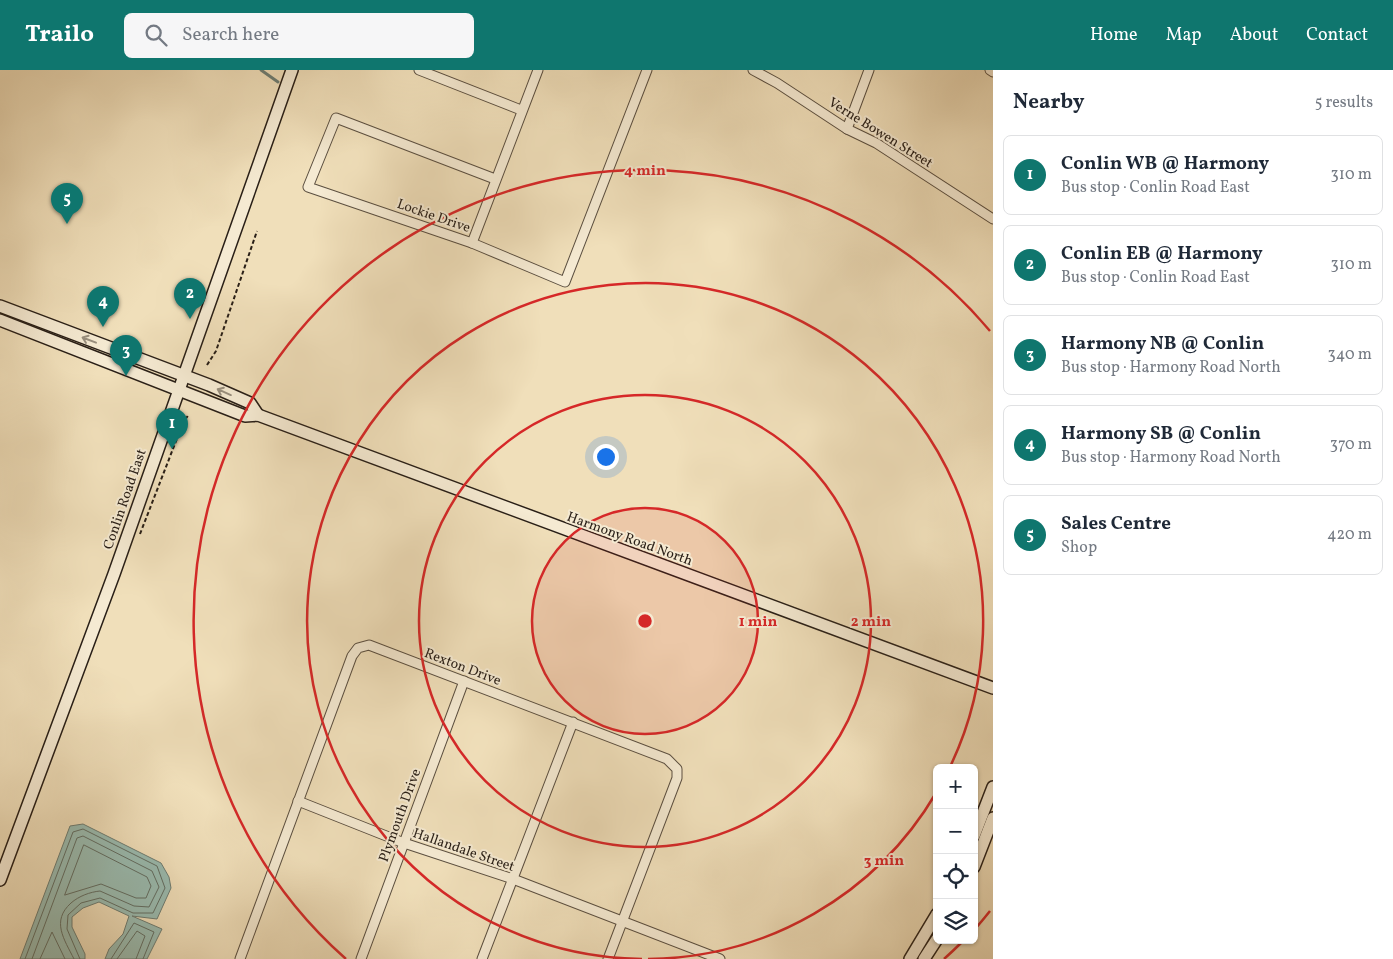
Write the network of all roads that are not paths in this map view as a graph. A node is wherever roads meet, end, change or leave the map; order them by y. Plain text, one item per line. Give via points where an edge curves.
1 (292, 70) edge
2 (419, 70) edge
3 (538, 70) edge
4 (647, 70) edge
5 (753, 70) edge
6 (869, 70) edge
7 (521, 110) junction
8 (847, 129) junction
9 (494, 180) junction
10 (993, 219) edge
11 (472, 243) junction
12 (0, 306) edge
13 (0, 320) edge
14 (184, 376) junction
15 (179, 390) junction
16 (258, 415) junction
17 (464, 681) junction
18 (993, 688) edge
19 (573, 722) junction
20 (993, 787) edge
21 (298, 801) junction
22 (993, 818) edge
23 (978, 826) edge
24 (404, 843) junction
25 (978, 857) edge
26 (512, 879) junction
27 (0, 880) edge
28 (933, 921) edge
29 (622, 922) junction
30 (934, 944) edge
31 (240, 959) edge
32 (360, 959) edge
33 (482, 959) edge
34 (608, 959) edge
35 (720, 959) edge
36 (910, 959) edge
37 (924, 959) edge

1 - 14 main road, Conlin Road East
2 - 7 street
3 - 7 street
4 - 11 street, Lockie Drive via 565,282
5 - 8 street, Verne Bowen Street
6 - 8 street
7 - 9 street
8 - 10 street, Verne Bowen Street via 876,142
9 - 11 street
9 - 11 street, Lockie Drive via 336,118 308,187
14 -> 12 main road, Harmony Road North
13 - 15 main road, Harmony Road North
14 - 15 main road, Conlin Road East
16 -> 14 main road, Harmony Road North via 250,403
15 - 16 main road, Harmony Road North via 244,416
15 - 27 main road, Conlin Road East
16 - 18 main road, Harmony Road North
17 - 19 street, Rexton Drive
17 - 21 street, Rexton Drive via 368,645 358,648 352,656
17 - 24 street, Plymouth Drive
19 - 26 street
19 - 29 street, Rexton Drive via 668,759 677,769 677,778
20 - 23 main road
21 - 24 street, Hallandale Street
21 - 31 street, Rexton Drive
22 - 25 main road
24 - 26 street, Hallandale Street
24 - 32 street, Plymouth Drive
26 - 29 street, Hallandale Street
26 - 33 street
28 - 36 main road
29 - 34 street, Rexton Drive
29 - 35 street, Hallandale Street
30 - 37 main road

